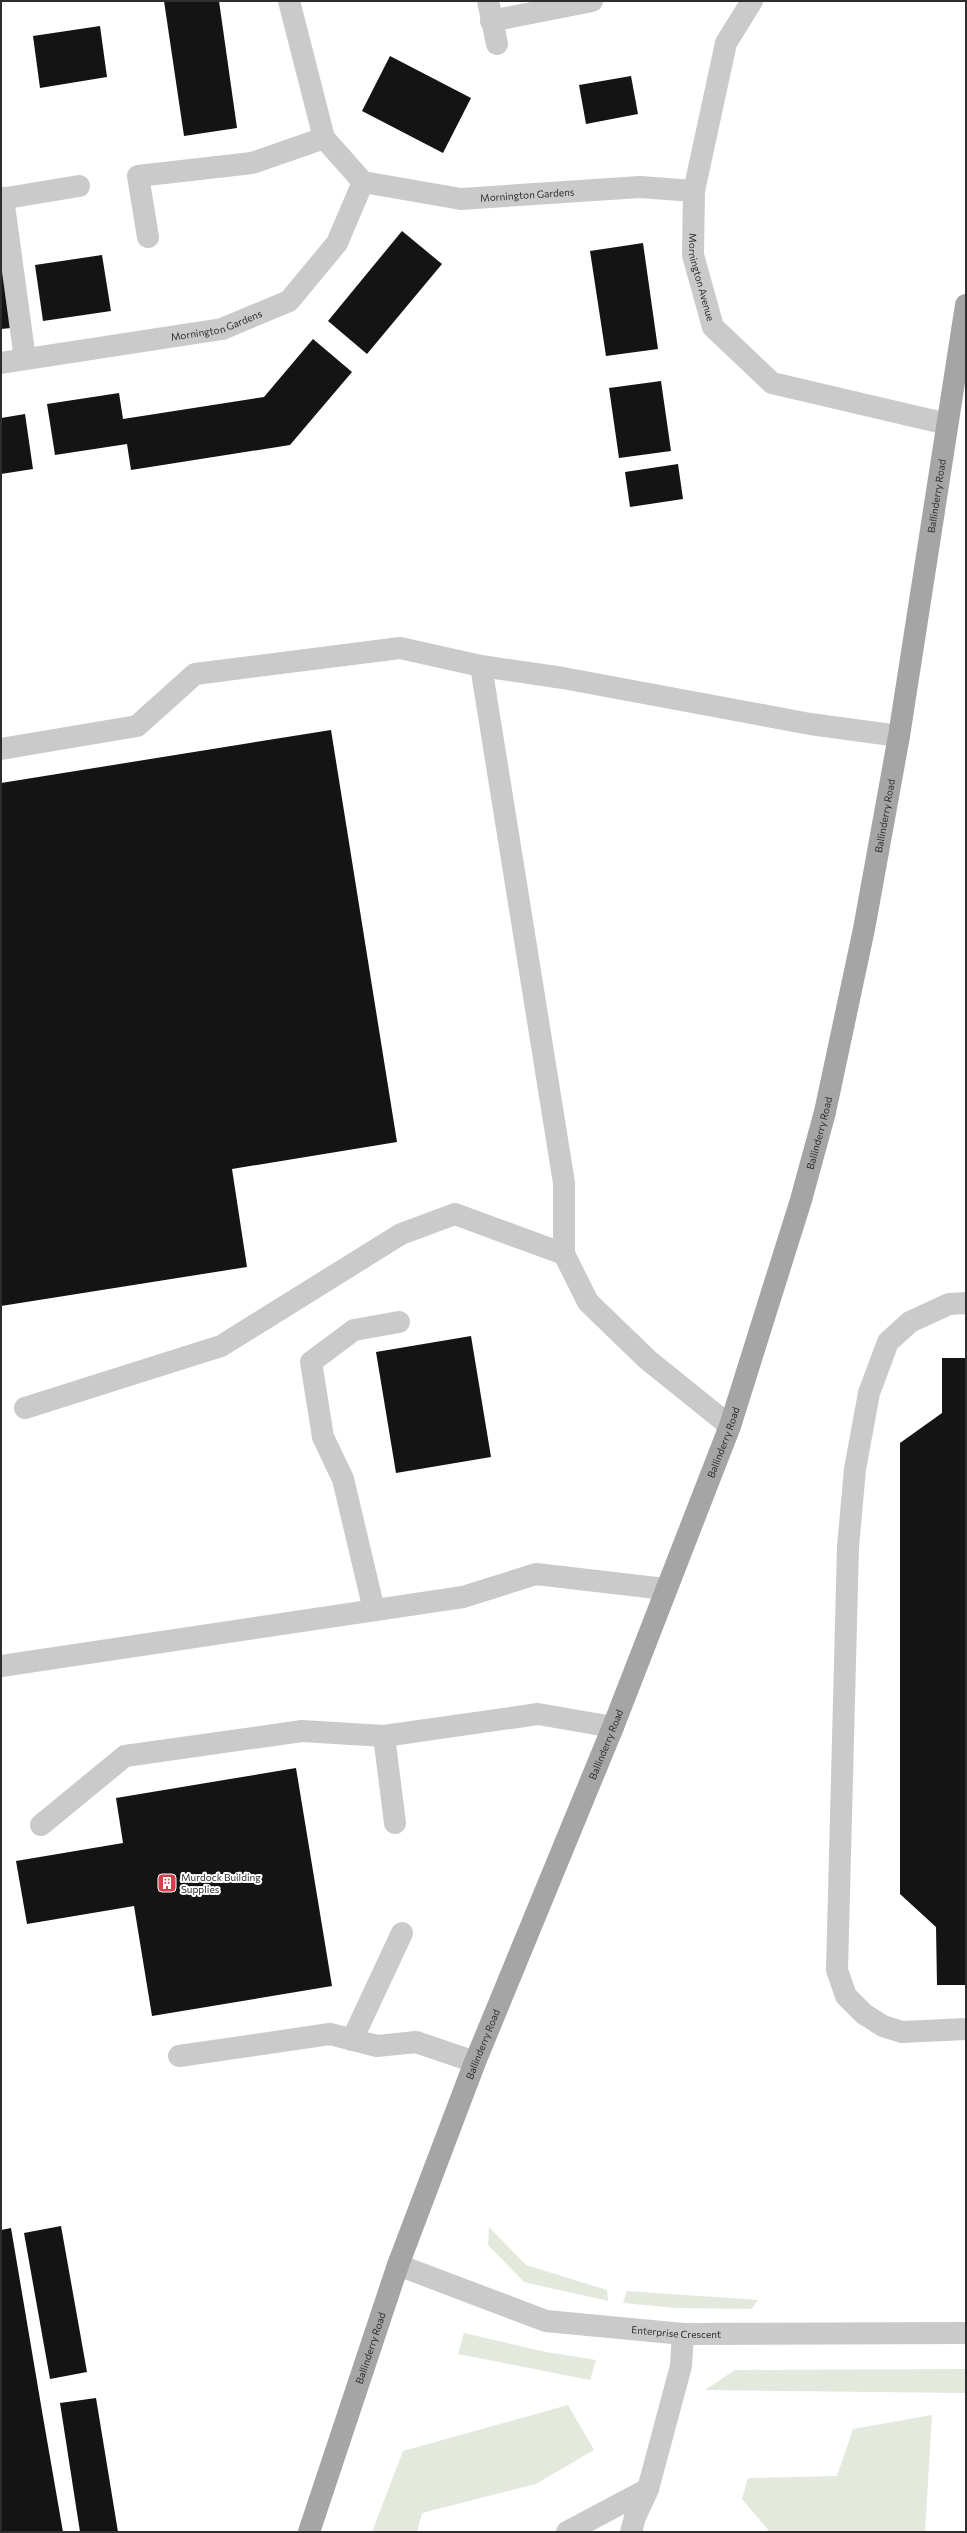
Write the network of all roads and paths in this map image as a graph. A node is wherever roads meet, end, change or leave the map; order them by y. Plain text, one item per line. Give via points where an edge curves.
1 (290, 1) edge
2 (592, 1) edge
3 (752, 1) edge
4 (490, 11) edge
5 (497, 44) dead end
6 (324, 138) junction
7 (363, 182) junction
8 (79, 186) dead end
9 (694, 191) junction
10 (2, 198) edge
11 (148, 236) dead end
12 (966, 305) edge
13 (25, 359) junction
14 (1, 363) edge
15 (947, 424) junction
16 (481, 666) junction
17 (899, 736) junction
18 (1, 749) edge
19 (564, 1254) junction
20 (966, 1303) edge
21 (399, 1322) dead end
22 (25, 1408) dead end
23 (730, 1426) junction
24 (665, 1589) junction
25 (374, 1610) junction
26 (1, 1666) edge
27 (613, 1727) junction
28 (384, 1736) junction
29 (394, 1823) dead end
30 (41, 1825) dead end
31 (402, 1933) dead end
32 (966, 2029) edge
33 (352, 2040) junction
34 (179, 2056) dead end
35 (476, 2062) junction
36 (398, 2265) junction
37 (966, 2333) edge
38 (683, 2334) junction
39 (648, 2489) junction
40 (309, 2532) edge
41 (567, 2532) edge
42 (631, 2532) edge

1 - 6 street
2 - 4 street
3 - 9 street, Mornington Avenue via 726,43
4 - 5 street
6 - 7 street
6 - 11 street via 252,163 138,176
7 - 9 street, Mornington Gardens via 462,199 640,187
7 - 13 street, Mornington Gardens via 337,243 289,301 222,329
8 - 10 street
9 - 15 street, Mornington Avenue via 693,255 713,327 772,383
10 - 13 street
12 - 15 main road, Ballinderry Road
13 - 14 street, Mornington Gardens
15 - 17 main road, Ballinderry Road
16 - 17 street via 563,678 810,724
16 - 18 street via 400,648 195,674 137,726
16 - 19 street via 564,1183
17 - 23 main road, Ballinderry Road via 864,929 825,1112 801,1200
19 - 22 street via 455,1214 401,1234 221,1346
19 - 23 street via 588,1302 648,1360
20 - 32 street via 942,1307 910,1322 893,1337 888,1342 869,1393 855,1469 848,1547 837,1970 846,1996 864,2014 883,2026 902,2032
21 - 25 street via 354,1330 311,1362 323,1437 343,1479
23 - 24 main road, Ballinderry Road
24 - 25 street via 536,1574 463,1598
24 - 27 main road, Ballinderry Road
25 - 26 street
27 - 28 street via 538,1714
27 - 35 main road, Ballinderry Road
28 - 29 street
28 - 30 street via 302,1732 125,1756
31 - 33 street
33 - 34 street via 330,2034
33 - 35 street via 377,2046 416,2042
35 - 36 main road, Ballinderry Road
36 - 38 street, Enterprise Crescent via 546,2321
36 - 40 main road, Ballinderry Road
37 - 38 street, Enterprise Crescent
38 - 39 street via 681,2366
39 - 41 street
39 - 42 street

